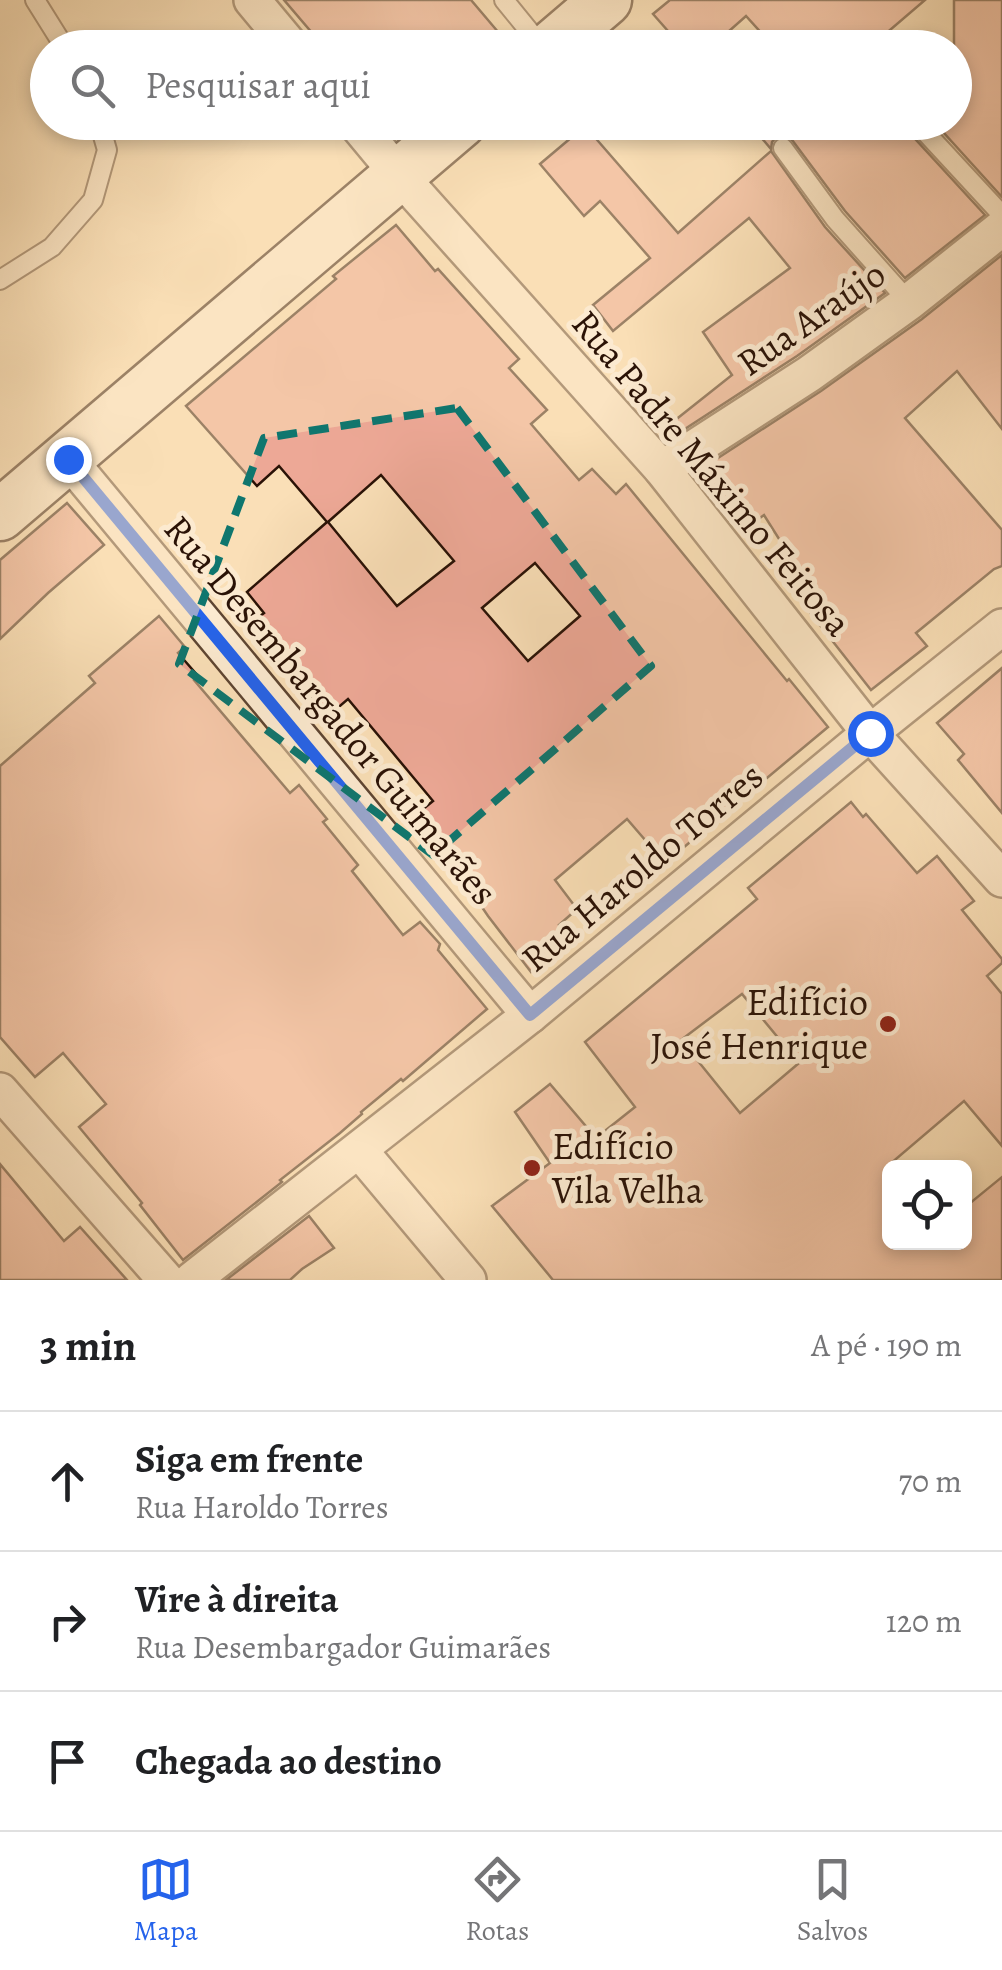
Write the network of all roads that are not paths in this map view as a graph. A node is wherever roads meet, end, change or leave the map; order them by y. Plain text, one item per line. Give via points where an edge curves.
1 (35, 0) edge
2 (252, 0) edge
3 (504, 0) edge
4 (606, 0) edge
5 (54, 30) edge
6 (277, 30) edge
7 (530, 30) edge
8 (568, 30) edge
9 (104, 140) edge
10 (370, 140) edge
11 (440, 140) edge
12 (933, 140) edge
13 (783, 148) dead end
14 (399, 175) junction
15 (1002, 215) edge
16 (1002, 228) edge
17 (0, 280) edge
18 (909, 302) junction
19 (68, 459) junction
20 (662, 470) junction
21 (4, 503) edge
22 (1002, 627) edge
23 (870, 733) junction
24 (1002, 879) edge
25 (530, 1015) junction
26 (0, 1091) edge
27 (359, 1150) junction
28 (166, 1280) edge
29 (192, 1280) edge
30 (468, 1280) edge

1 - 5 lane
2 - 6 street
3 - 7 lane
4 - 8 main road
9 - 17 lane via 93,200 52,246
10 - 14 street, Rua Padre Máximo Feitosa
11 - 14 main road
12 - 15 lane
13 - 18 lane
14 - 19 main road
14 - 20 street, Rua Padre Máximo Feitosa
16 - 18 street, Rua Araújo
18 - 20 street, Rua Araújo
19 - 21 main road
19 - 25 street, Rua Desembargador Guimarães
20 - 23 street, Rua Padre Máximo Feitosa
22 - 23 street, Rua Haroldo Torres
23 - 24 street, Rua Padre Máximo Feitosa
23 - 25 street, Rua Haroldo Torres
25 - 27 street, Rua Haroldo Torres
26 - 28 street
27 - 29 street, Rua Haroldo Torres
27 - 30 street

